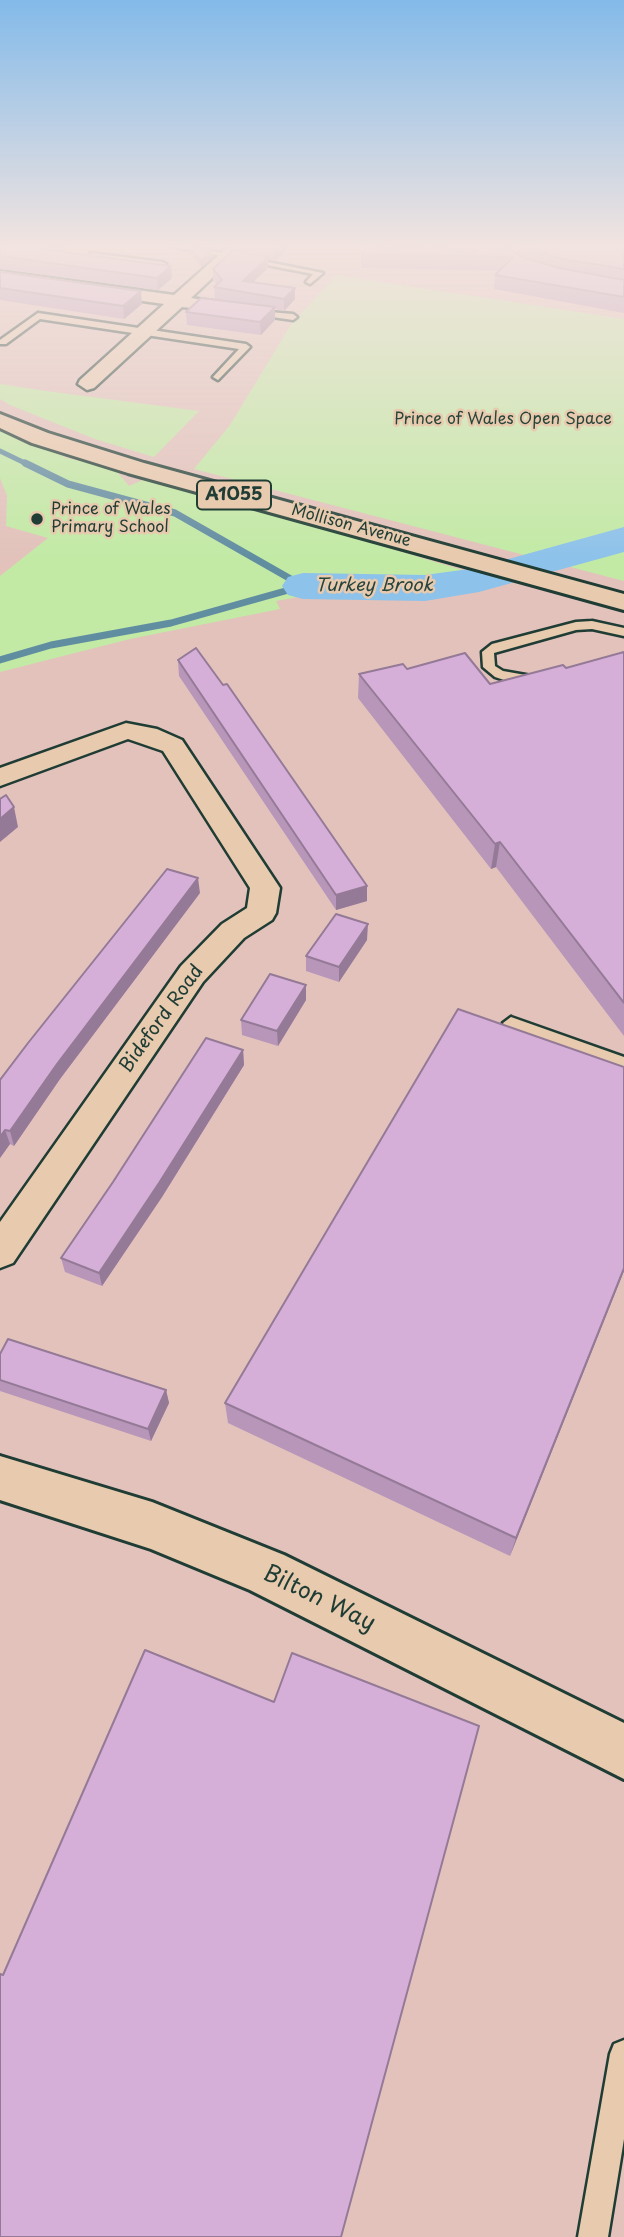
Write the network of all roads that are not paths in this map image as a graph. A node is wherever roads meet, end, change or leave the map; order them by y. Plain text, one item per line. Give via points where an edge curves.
1 (124, 350) edge
2 (243, 350) edge
3 (218, 377) dead end
4 (87, 383) dead end
5 (0, 420) edge
6 (624, 601) edge
7 (624, 632) edge
8 (543, 678) edge
9 (0, 778) edge
10 (511, 1023) dead end
11 (624, 1064) edge
12 (0, 1252) edge
13 (0, 1478) edge
14 (623, 1749) edge
15 (624, 2054) edge
16 (593, 2237) edge

1 - 4 street
2 - 3 lane
5 - 6 main road, Mollison Avenue / A1055 via 40,438 136,468
7 - 8 lane via 576,626 488,652 489,667 499,674 513,679
9 - 12 street, Bideford Road via 125,731 148,735 173,746 265,888 261,913 233,931 192,974
10 - 11 lane
13 - 14 main road, Bilton Way via 152,1526 267,1572
15 - 16 lane

